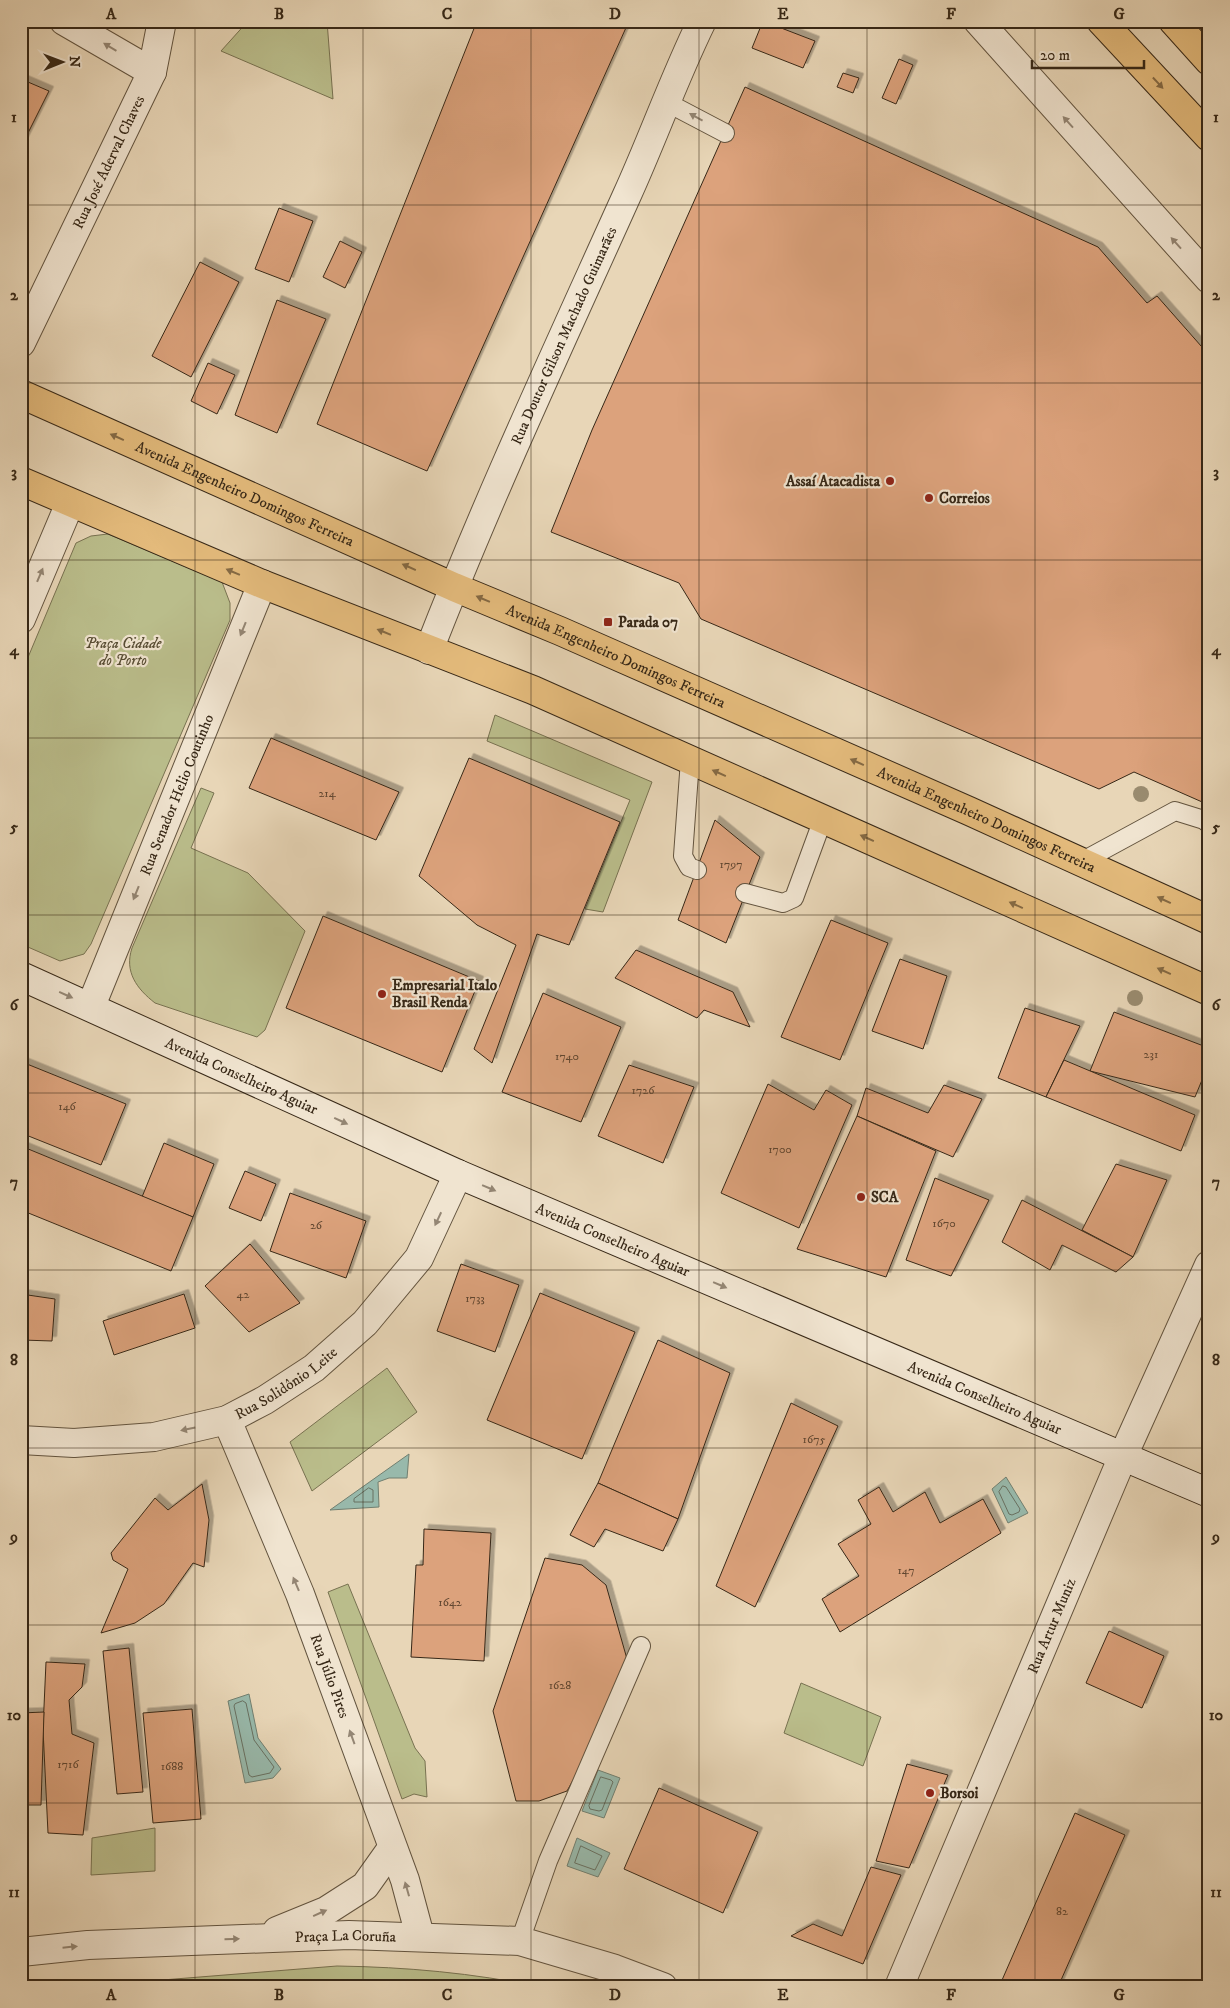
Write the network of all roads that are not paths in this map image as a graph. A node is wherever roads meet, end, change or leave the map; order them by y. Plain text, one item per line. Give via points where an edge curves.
1 (162, 21) edge
2 (702, 21) edge
3 (978, 21) edge
4 (1102, 21) edge
5 (1173, 21) edge
6 (74, 23) edge
7 (1209, 61) edge
8 (152, 72) junction
9 (666, 102) junction
10 (725, 133) dead end
11 (1209, 137) edge
12 (1209, 279) edge
13 (21, 343) edge
14 (21, 394) edge
15 (21, 481) edge
16 (70, 503) junction
17 (262, 584) junction
18 (454, 587) junction
19 (21, 620) edge
20 (429, 650) junction
21 (690, 760) junction
22 (823, 819) junction
23 (1209, 824) edge
24 (1080, 862) junction
25 (697, 870) dead end
26 (745, 893) dead end
27 (1209, 920) edge
28 (21, 976) edge
29 (1209, 991) edge
30 (91, 1006) junction
31 (458, 1174) junction
32 (1209, 1264) edge
33 (227, 1420) junction
34 (21, 1440) edge
35 (1123, 1456) junction
36 (1209, 1493) edge
37 (641, 1646) dead end
38 (392, 1848) junction
39 (420, 1936) junction
40 (259, 1938) junction
41 (520, 1941) junction
42 (21, 1952) edge
43 (663, 1987) edge
44 (899, 1987) edge

1 - 8 street, Rua José Aderval Chaves
2 - 9 street, Rua Doutor Gilson Machado Guimarães
12 -> 3 street
4 -> 11 main road
5 - 7 main road
8 -> 6 street
8 - 13 street, Rua José Aderval Chaves
10 -> 9 lane
9 - 18 street, Rua Doutor Gilson Machado Guimarães
18 -> 14 main road, Avenida Engenheiro Domingos Ferreira
15 - 16 main road
17 -> 16 main road
19 -> 16 street
20 -> 17 main road
17 -> 30 street, Rua Senador Helio Coutinho
18 - 20 street, Rua Doutor Gilson Machado Guimarães
24 -> 18 main road, Avenida Engenheiro Domingos Ferreira
20 - 21 main road via 533,690
22 -> 21 main road
21 - 25 lane via 683,856 689,867
22 - 26 lane via 794,898 783,903
29 -> 22 main road
23 - 24 lane via 1175,811
27 -> 24 main road, Avenida Engenheiro Domingos Ferreira
28 -> 30 street, Avenida Conselheiro Aguiar
30 -> 31 street, Avenida Conselheiro Aguiar
31 -> 33 street, Rua Solidônio Leite via 419,1258 365,1323 314,1368
31 -> 35 street, Avenida Conselheiro Aguiar
32 - 35 street, Rua Artur Muniz
33 -> 34 street, Rua Solidônio Leite via 154,1437 74,1443
38 -> 33 street, Rua Júlio Pires via 300,1594
35 - 36 street, Avenida Conselheiro Aguiar
35 - 44 street, Rua Artur Muniz
37 - 41 lane via 548,1861
39 -> 38 street, Rua Júlio Pires
40 -> 38 street via 326,1911 365,1886
39 - 40 street, Praça La Coruña
39 - 41 street, Praça La Coruña
42 -> 40 street, Praça La Coruña via 88,1944
41 - 43 street, Praça La Coruña via 616,1969

